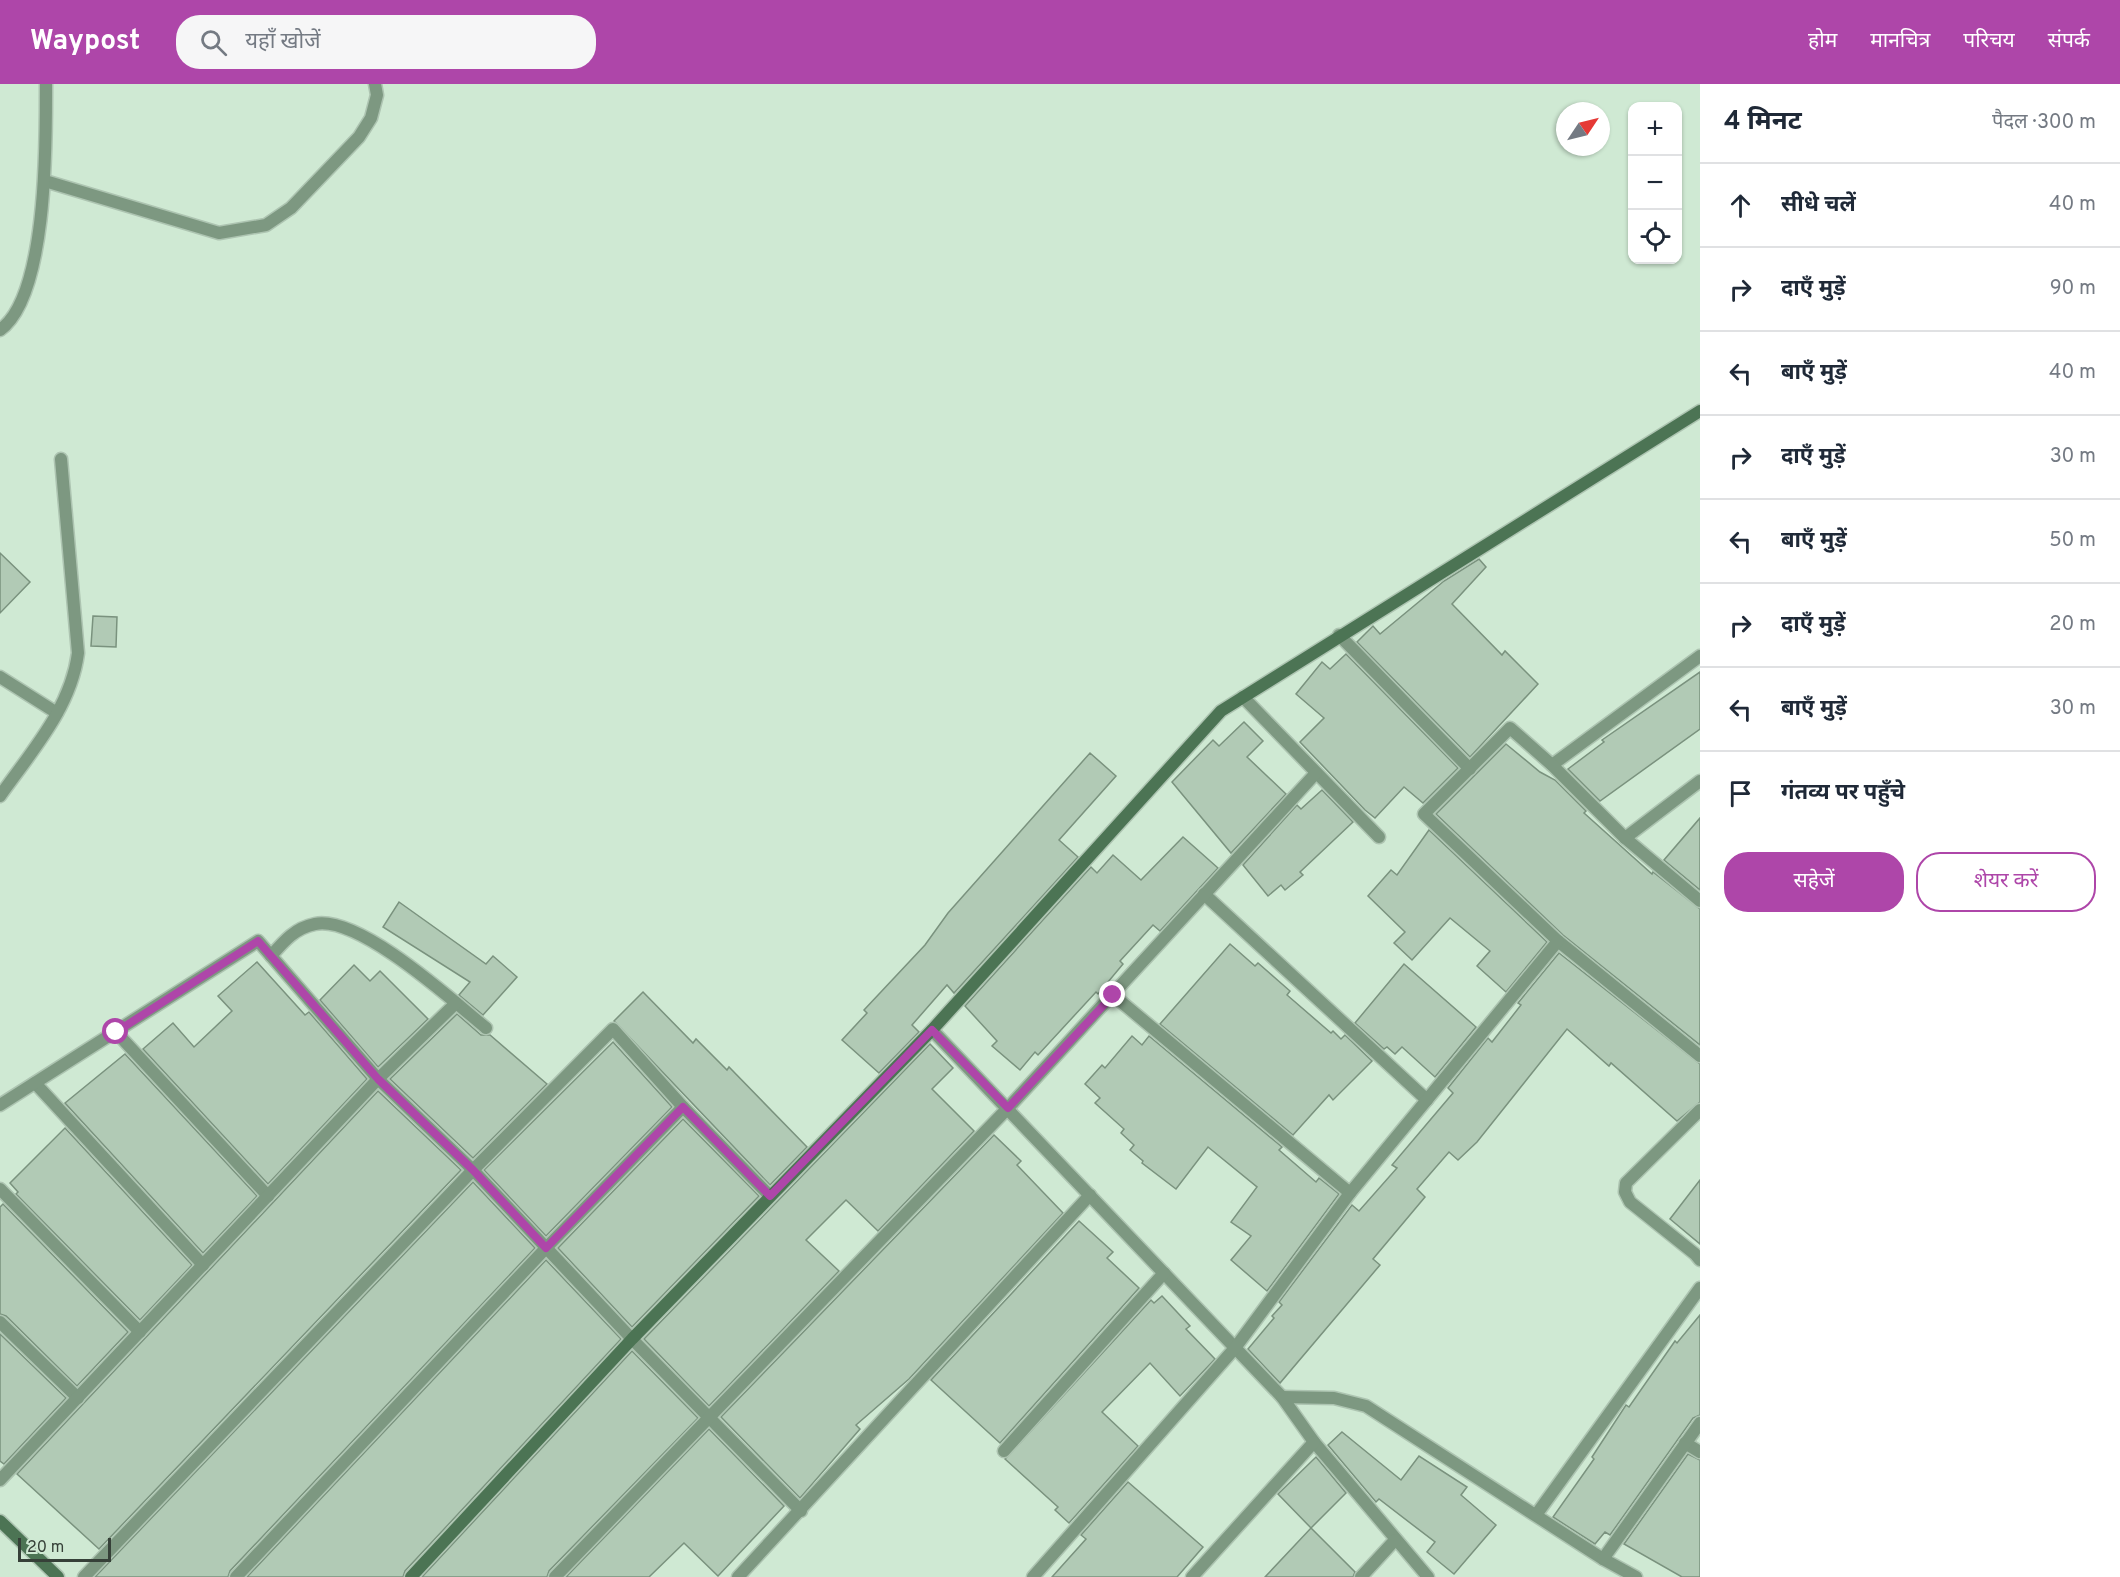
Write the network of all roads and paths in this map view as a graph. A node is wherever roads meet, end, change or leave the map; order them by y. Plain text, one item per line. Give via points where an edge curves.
1 (46, 84) edge
2 (375, 84) edge
3 (45, 181) junction
4 (0, 330) edge
5 (1700, 411) edge
6 (61, 459) dead end
7 (1339, 636) junction
8 (1700, 656) edge
9 (0, 676) edge
10 (1243, 697) junction
11 (57, 712) junction
12 (1552, 765) junction
13 (1470, 769) junction
14 (1316, 773) junction
15 (1700, 781) edge
16 (0, 796) edge
17 (1379, 837) dead end
18 (1625, 838) junction
19 (1204, 894) junction
20 (1700, 902) edge
21 (1558, 941) junction
22 (271, 956) junction
23 (1113, 995) junction
24 (456, 1003) junction
25 (486, 1028) dead end
26 (932, 1030) junction
27 (116, 1032) junction
28 (1700, 1056) edge
29 (378, 1079) junction
30 (35, 1083) junction
31 (1427, 1100) junction
32 (0, 1105) edge
33 (683, 1107) junction
34 (1008, 1108) junction
35 (1700, 1110) edge
36 (473, 1170) junction
37 (0, 1189) edge
38 (1350, 1193) junction
39 (268, 1196) junction
40 (770, 1196) junction
41 (1090, 1196) junction
42 (546, 1248) junction
43 (1700, 1260) edge
44 (203, 1264) junction
45 (1164, 1273) junction
46 (1700, 1288) edge
47 (0, 1322) edge
48 (140, 1332) junction
49 (633, 1340) junction
50 (1235, 1348) junction
51 (1282, 1397) junction
52 (78, 1398) junction
53 (708, 1416) junction
54 (1700, 1424) edge
55 (1314, 1442) junction
56 (1685, 1443) junction
57 (1004, 1451) dead end
58 (1700, 1452) edge
59 (0, 1480) edge
60 (801, 1511) junction
61 (1536, 1515) junction
62 (0, 1521) edge
63 (1395, 1540) junction
64 (1603, 1559) junction
65 (58, 1577) edge
66 (84, 1577) edge
67 (236, 1577) edge
68 (411, 1577) edge
69 (555, 1577) edge
70 (738, 1577) edge
71 (1033, 1577) edge
72 (1192, 1577) edge
73 (1361, 1577) edge
74 (1428, 1577) edge
75 (1636, 1577) edge

1 - 3 street
2 - 3 street via 377,95 371,118 359,137 291,208 266,225 219,233
3 - 4 street via 30,278 9,324
5 - 7 street
6 - 11 street via 78,653 75,678
7 - 10 street
7 - 13 street
8 - 12 street
9 - 11 street
10 - 14 street
10 - 26 street via 1221,711
11 - 16 street
12 - 13 street via 1510,729
12 - 18 street
13 - 21 street via 1424,814
14 - 17 street
14 - 19 street
15 - 18 street
18 - 20 street
19 - 23 street
19 - 31 street
21 - 28 street
21 - 31 street
22 - 24 street via 302,928 317,923 334,924 369,938
22 - 27 street via 258,941
22 - 29 street
23 - 34 street
23 - 38 street
24 - 25 street
24 - 29 street
26 - 34 street
26 - 40 street
27 - 30 street
27 - 39 street
29 - 36 street
29 - 39 street
30 - 32 street
30 - 44 street
31 - 38 street
33 - 36 street via 613,1029
33 - 40 street
33 - 42 street
34 - 41 street
34 - 53 street
35 - 43 street via 1626,1183 1625,1192 1629,1202
36 - 42 street
36 - 66 street
37 - 48 street
38 - 50 street
39 - 44 street
40 - 49 street
41 - 45 street
41 - 60 street
42 - 49 street
42 - 67 street
44 - 48 street
45 - 50 street
45 - 57 street
46 - 61 street
47 - 52 street
48 - 52 street
49 - 53 street
49 - 68 street
50 - 51 street
50 - 71 street
51 - 55 street
51 - 61 street via 1335,1398 1366,1406
52 - 59 street
53 - 60 street
53 - 69 street
54 - 56 street
55 - 63 street
55 - 72 street
56 - 58 street
56 - 64 street
60 - 70 street
61 - 64 street
62 - 65 street
63 - 73 street
63 - 74 street
64 - 75 street

